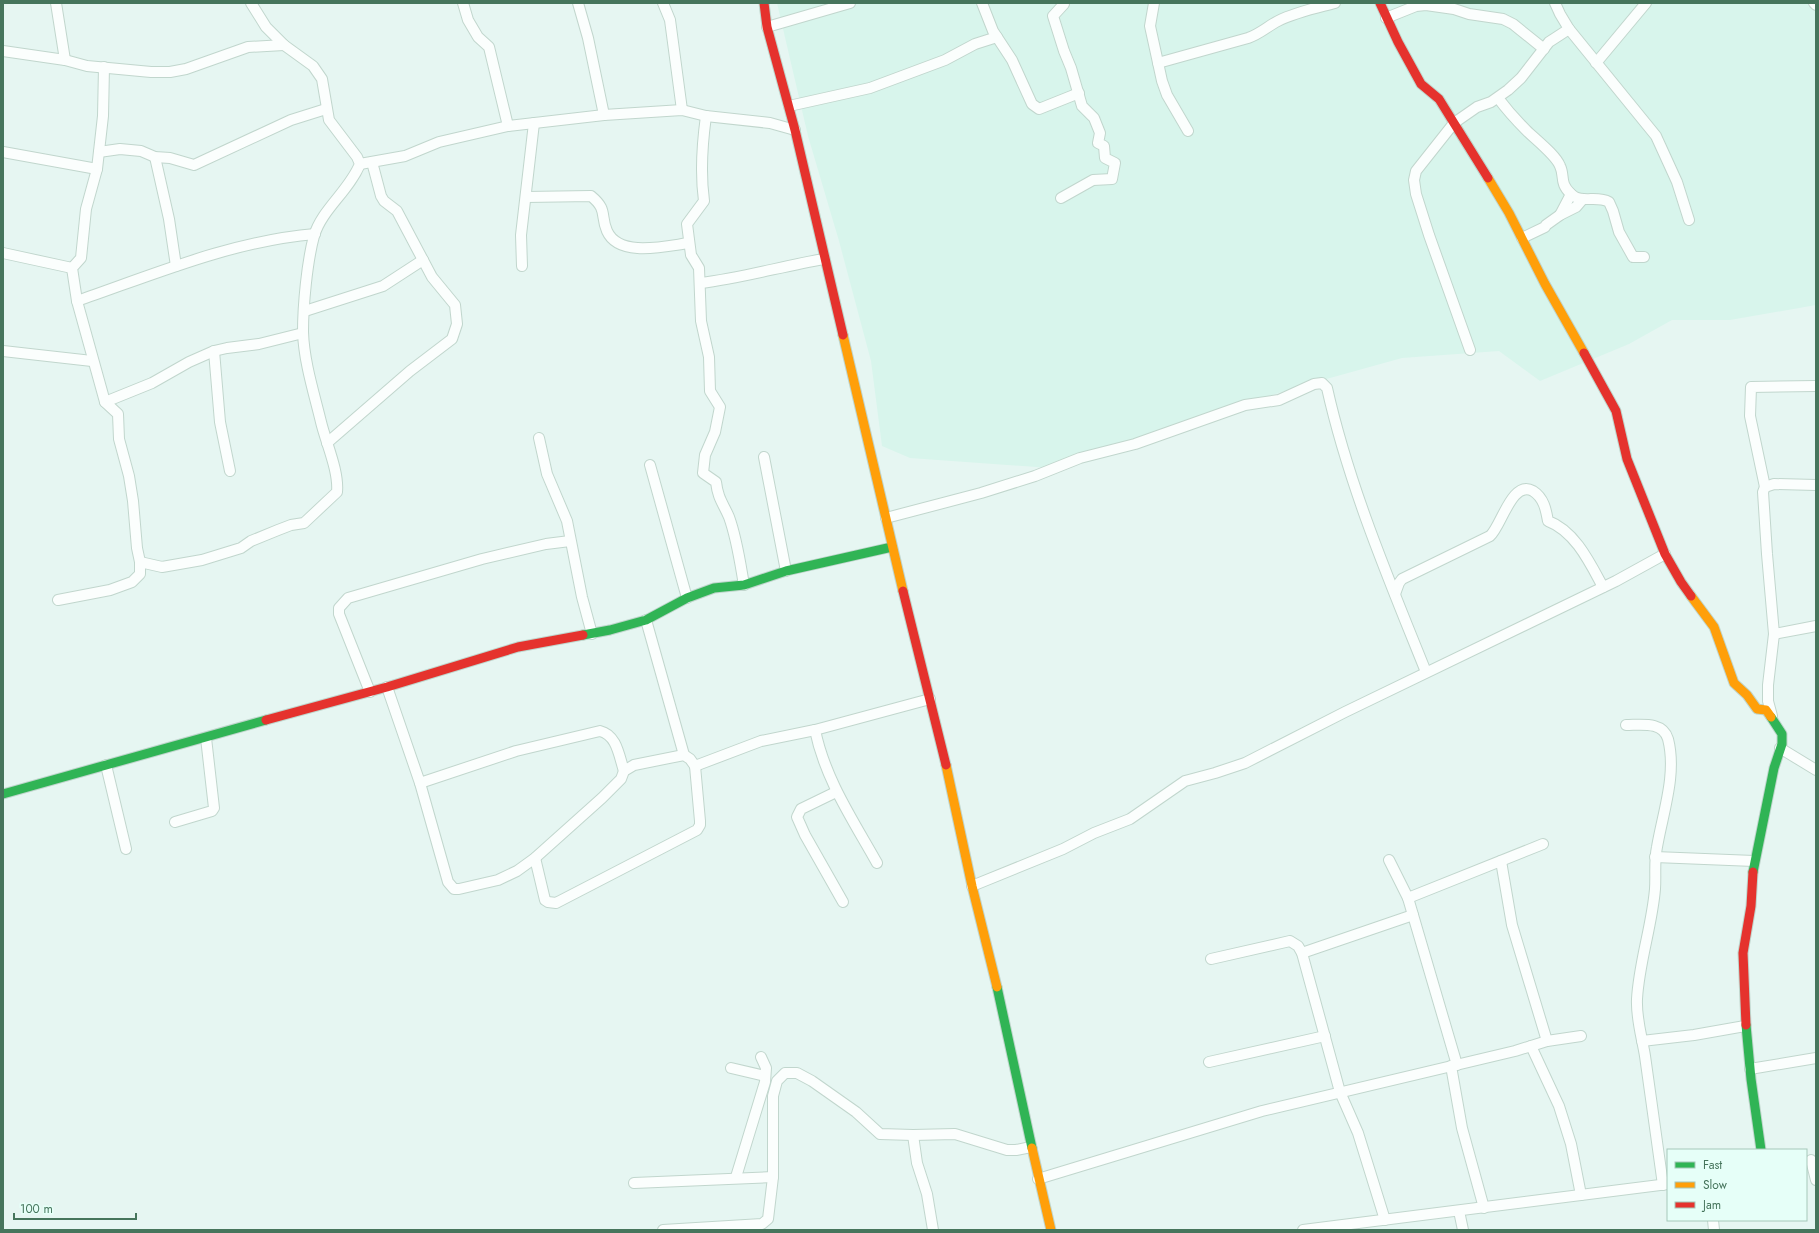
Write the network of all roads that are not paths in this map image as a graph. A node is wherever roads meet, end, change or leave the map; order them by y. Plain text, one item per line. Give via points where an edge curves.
1 (56, 3) edge
2 (251, 3) edge
3 (463, 3) edge
4 (578, 3) edge
5 (663, 3) edge
6 (764, 3) edge
7 (850, 3) edge
8 (982, 3) edge
9 (1063, 3) edge
10 (1154, 3) edge
11 (1335, 3) edge
12 (1380, 3) edge
13 (1556, 3) edge
14 (1646, 3) edge
15 (1386, 18) junction
16 (767, 27) junction
17 (1569, 29) junction
18 (997, 37) junction
19 (284, 45) junction
20 (1544, 49) junction
21 (3, 51) edge
22 (65, 60) junction
23 (1158, 63) junction
24 (1596, 63) junction
25 (104, 67) junction
26 (1079, 93) junction
27 (1498, 98) junction
28 (789, 106) junction
29 (326, 109) junction
30 (682, 110) junction
31 (604, 115) junction
32 (706, 116) junction
33 (534, 123) junction
34 (1454, 123) junction
35 (508, 126) junction
36 (794, 130) junction
37 (1188, 131) dead end
38 (3, 152) edge
39 (99, 152) junction
40 (155, 157) junction
41 (372, 162) junction
42 (360, 164) junction
43 (97, 169) junction
44 (1571, 194) junction
45 (526, 197) junction
46 (1061, 198) dead end
47 (1582, 200) junction
48 (1560, 215) junction
49 (1689, 220) dead end
50 (315, 234) junction
51 (1522, 238) junction
52 (689, 243) junction
53 (3, 253) edge
54 (1644, 257) dead end
55 (824, 259) junction
56 (423, 260) junction
57 (176, 266) junction
58 (522, 266) dead end
59 (72, 268) junction
60 (701, 283) junction
61 (77, 301) junction
62 (305, 311) junction
63 (303, 333) junction
64 (3, 350) edge
65 (1470, 350) dead end
66 (214, 351) junction
67 (92, 361) junction
68 (1816, 386) edge
69 (104, 402) junction
70 (539, 438) dead end
71 (327, 443) junction
72 (764, 457) dead end
73 (650, 465) dead end
74 (230, 471) dead end
75 (1816, 485) edge
76 (1765, 487) junction
77 (886, 518) junction
78 (570, 541) junction
79 (892, 547) junction
80 (1665, 554) junction
81 (140, 562) junction
82 (786, 571) junction
83 (744, 585) junction
84 (1603, 587) junction
85 (1395, 594) junction
86 (687, 598) junction
87 (58, 600) dead end
88 (646, 620) junction
89 (1816, 626) edge
90 (592, 634) junction
91 (1774, 634) junction
92 (1767, 652) dead end
93 (1426, 672) junction
94 (387, 687) junction
95 (370, 692) junction
96 (930, 699) junction
97 (1773, 717) junction
98 (1626, 725) dead end
99 (815, 730) junction
100 (206, 738) junction
101 (1780, 748) junction
102 (684, 755) junction
103 (106, 765) junction
104 (694, 766) junction
105 (1816, 770) edge
106 (624, 771) junction
107 (420, 783) junction
108 (836, 792) junction
109 (3, 794) edge
110 (175, 822) dead end
111 (1543, 844) dead end
112 (126, 849) dead end
113 (1655, 857) junction
114 (535, 858) junction
115 (1389, 860) dead end
116 (1754, 860) junction
117 (1501, 861) junction
118 (877, 863) dead end
119 (972, 886) junction
120 (1408, 898) junction
121 (842, 902) dead end
122 (1413, 914) junction
123 (1302, 953) junction
124 (1211, 959) dead end
125 (1745, 1026) junction
126 (1325, 1036) junction
127 (1581, 1036) dead end
128 (1547, 1041) junction
129 (1642, 1041) junction
130 (1531, 1046) junction
131 (761, 1057) dead end
132 (1816, 1058) edge
133 (1209, 1062) dead end
134 (1454, 1065) junction
135 (731, 1068) dead end
136 (1750, 1069) junction
137 (765, 1076) junction
138 (1340, 1092) junction
139 (913, 1135) junction
140 (1031, 1147) junction
141 (1761, 1149) edge
142 (1811, 1160) edge
143 (736, 1177) junction
144 (773, 1177) junction
145 (1038, 1179) junction
146 (1816, 1180) edge
147 (634, 1183) dead end
148 (1665, 1184) edge
149 (1581, 1196) junction
150 (1484, 1208) junction
151 (1459, 1211) junction
152 (1385, 1220) junction
153 (663, 1230) edge
154 (933, 1230) edge
155 (1051, 1230) edge
156 (1303, 1230) edge
157 (1462, 1230) edge

1 - 22 street
2 - 19 street via 266,27
3 - 35 street via 468,20 478,37 489,47
4 - 31 street
5 - 30 street via 670,20
6 - 16 street
7 - 16 street
8 - 18 street
9 - 26 street via 1053,16
10 - 23 street via 1150,26
11 - 23 street via 1289,16 1248,38
12 - 15 street
13 - 17 street
14 - 24 street
15 - 20 street via 1421,6 1454,9 1512,24
15 - 34 street via 1421,84 1439,99
16 - 28 street
17 - 20 street via 1549,42
17 - 24 street
18 - 26 street via 1012,60 1036,108
18 - 28 street via 870,88
19 - 25 street via 248,47 186,69 170,72
19 - 29 street via 313,66 322,79
20 - 27 street via 1521,78
21 - 22 street
22 - 25 street
23 - 37 street via 1167,96
24 - 49 street via 1656,136 1677,182
25 - 39 street
26 - 46 street via 1082,106 1094,118 1100,133 1098,143 1104,146 1105,158 1115,163 1112,179 1093,180
27 - 34 street via 1477,107
27 - 44 street via 1560,166 1562,181
28 - 36 street
29 - 40 street via 291,120 194,165 170,158
29 - 42 street via 329,120
30 - 31 street
30 - 32 street
31 - 33 street
32 - 36 street via 762,122
32 - 52 street via 701,159 704,201 687,224
33 - 35 street
33 - 45 street
34 - 51 street
34 - 65 street via 1416,171 1414,180 1429,235
35 - 41 street via 439,142 405,156
36 - 55 street
38 - 43 street
39 - 40 street via 141,151
39 - 43 street
40 - 57 street via 169,218
41 - 42 street
41 - 56 street via 381,196 397,211
42 - 50 street
43 - 59 street via 86,209 81,258
44 - 47 street
44 - 48 street
45 - 52 street via 591,196 599,203 612,238 626,246 648,248
45 - 58 street via 521,235
47 - 48 street via 1576,207
47 - 54 street via 1600,199 1609,202 1618,232 1634,257
48 - 51 street via 1545,227
50 - 57 street via 282,236
50 - 62 street via 310,256
51 - 80 street via 1616,411 1627,459
52 - 60 street via 691,255 699,268
53 - 59 street
55 - 60 street via 727,280
55 - 77 street
56 - 62 street via 383,286
56 - 71 street via 432,277 455,305 457,324 452,339 410,371
57 - 61 street
59 - 61 street
60 - 83 street via 701,321 709,356 710,391 720,407 715,432 705,455 703,473 716,482 717,495 728,516 738,548
61 - 67 street
62 - 63 street
63 - 66 street
63 - 71 street via 308,366
64 - 67 street
66 - 69 street via 152,383
66 - 74 street via 220,422
67 - 69 street
68 - 76 street via 1751,387 1750,416
69 - 81 street via 118,414 119,439 129,476
70 - 78 street via 547,474 567,521
71 - 81 street via 337,492 304,523 291,525 251,541 241,548 208,558 162,566
72 - 82 street
73 - 86 street
75 - 76 street via 1774,484
76 - 91 street via 1763,492
77 - 79 street
77 - 85 street via 981,493 1080,458 1135,444 1245,405 1279,400 1314,384 1322,383 1327,388 1340,440
78 - 90 street
78 - 95 street via 482,559 348,598 339,608 339,614
79 - 82 street
79 - 96 street
80 - 84 street
80 - 97 street via 1681,582 1714,627 1734,683 1747,695 1757,710 1766,710
81 - 87 street via 140,574 132,582 110,590
82 - 83 street
83 - 86 street via 714,588
84 - 85 street via 1583,552 1559,525 1548,521 1546,507 1539,496 1527,489 1510,500 1497,528 1490,536 1402,579
84 - 93 street
85 - 93 street
86 - 88 street
88 - 90 street
88 - 102 street
89 - 91 street
90 - 94 street via 518,647
91 - 92 street
91 - 97 street via 1768,685 1768,701
93 - 119 street via 1245,763 1185,781 1130,819
94 - 95 street
94 - 107 street
95 - 100 street
96 - 99 street
96 - 119 street
97 - 101 street via 1782,734
98 - 113 street via 1659,727 1668,738 1671,770
99 - 104 street via 761,741
99 - 108 street
100 - 103 street
100 - 110 street via 214,808 212,811
101 - 105 street
101 - 116 street
102 - 104 street
102 - 106 street via 634,765
103 - 109 street
103 - 112 street
104 - 114 street via 700,821 697,830 556,903 545,900
106 - 107 street via 612,737 600,731 522,749
106 - 114 street via 621,779 602,798
107 - 114 street via 448,882 454,889 498,880 517,872
108 - 118 street
108 - 121 street via 801,809 797,817
111 - 117 street
113 - 116 street
113 - 129 street via 1655,888 1648,938 1638,979 1637,1018
115 - 120 street
116 - 125 street via 1751,905 1743,958
117 - 120 street
117 - 128 street via 1512,925
119 - 140 street via 995,975
120 - 122 street
122 - 123 street
122 - 134 street
123 - 124 street via 1298,946 1290,941
123 - 126 street
125 - 129 street
125 - 136 street
126 - 133 street
126 - 138 street
127 - 128 street
128 - 130 street
129 - 148 street
130 - 134 street
130 - 149 street via 1559,1106 1571,1144
131 - 137 street via 766,1068
132 - 136 street
134 - 138 street
134 - 150 street via 1462,1128
135 - 137 street
136 - 141 street
137 - 143 street
138 - 145 street via 1262,1110
138 - 152 street via 1358,1133
139 - 140 street via 955,1134 1007,1150
139 - 144 street via 880,1134 856,1112 812,1081 797,1073 785,1073 777,1081 773,1096
139 - 154 street via 914,1150 927,1194
140 - 145 street
142 - 146 street
143 - 144 street
143 - 147 street
144 - 153 street via 768,1219 762,1224
145 - 155 street
148 - 149 street
149 - 150 street
150 - 151 street
151 - 152 street
151 - 157 street
152 - 156 street

